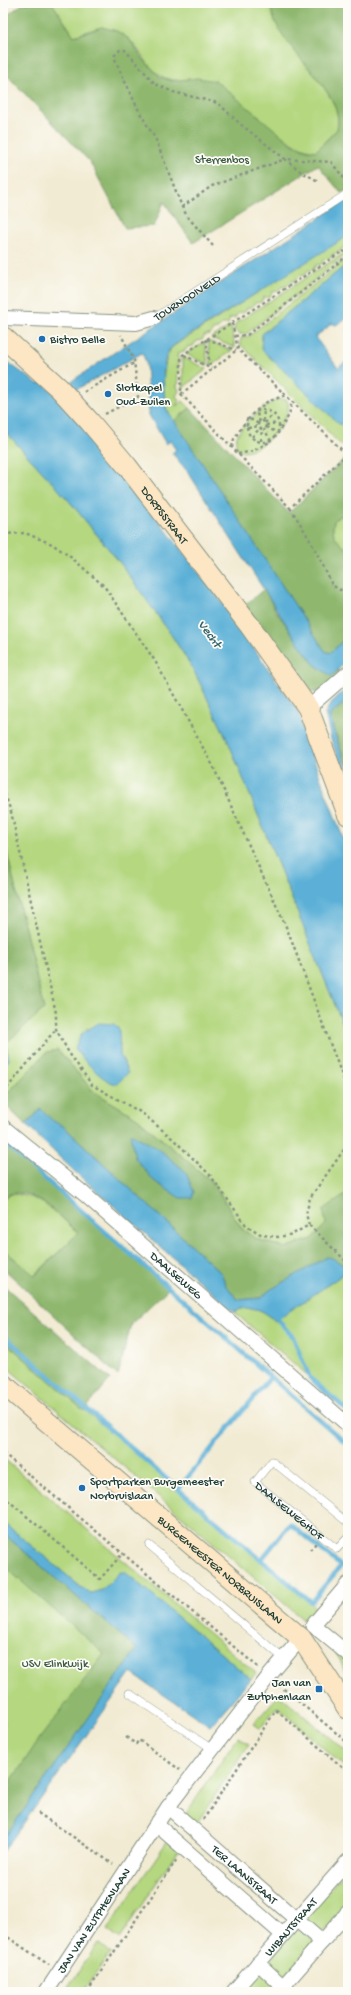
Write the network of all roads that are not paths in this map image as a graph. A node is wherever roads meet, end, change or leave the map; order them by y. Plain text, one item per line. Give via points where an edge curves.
1 (348, 194) edge
2 (3, 318) edge
3 (154, 318) joint
4 (3, 337) edge
5 (348, 673) edge
6 (308, 708) junction
7 (348, 816) edge
8 (3, 1128) edge
9 (3, 1384) edge
10 (348, 1426) edge
11 (348, 1523) edge
12 (348, 1539) edge
13 (150, 1545) dead end
14 (348, 1584) edge
15 (307, 1631) junction
16 (348, 1654) edge
17 (284, 1659) junction
18 (129, 1693) dead end
19 (348, 1709) edge
20 (212, 1749) junction
21 (168, 1807) junction
22 (156, 1824) junction
23 (348, 1861) edge
24 (348, 1912) edge
25 (295, 1920) junction
26 (283, 1935) junction
27 (322, 1942) junction
28 (258, 1964) junction
29 (284, 1990) edge
30 (46, 1992) edge
31 (233, 1992) edge

1 - 3 lane, TOURNOOIVELD
2 - 3 street, TOURNOOIVELD via 136,323
4 - 6 street, DORPSSTRAAT via 67,397 131,472 250,626
5 - 6 street
6 - 7 street, DORPSSTRAAT
8 - 10 street, DAALSEWEG via 82,1193
9 - 15 street, BURGEMEESTER NORBRUISLAAN
11 - 12 lane, DAALSEWEGHOF via 272,1461 255,1482 337,1549
13 - 17 lane
14 - 15 street
15 - 16 street, BURGEMEESTER NORBRUISLAAN
15 - 17 street, JAN VAN ZUTPHENLAAN
15 - 19 street, BURGEMEESTER NORBRUISLAAN
17 - 20 street, JAN VAN ZUTPHENLAAN
18 - 20 lane
20 - 21 street, JAN VAN ZUTPHENLAAN
21 - 22 street, JAN VAN ZUTPHENLAAN
21 - 25 street, TER LAANSTRAAT
22 - 26 street, TER LAANSTRAAT
22 - 30 street, JAN VAN ZUTPHENLAAN
23 - 25 street, WIBAUTSTRAAT
24 - 27 street
25 - 26 street, WIBAUTSTRAAT
25 - 27 street, TER LAANSTRAAT
26 - 28 street, WIBAUTSTRAAT
27 - 29 street
28 - 29 street
28 - 31 street, WIBAUTSTRAAT

